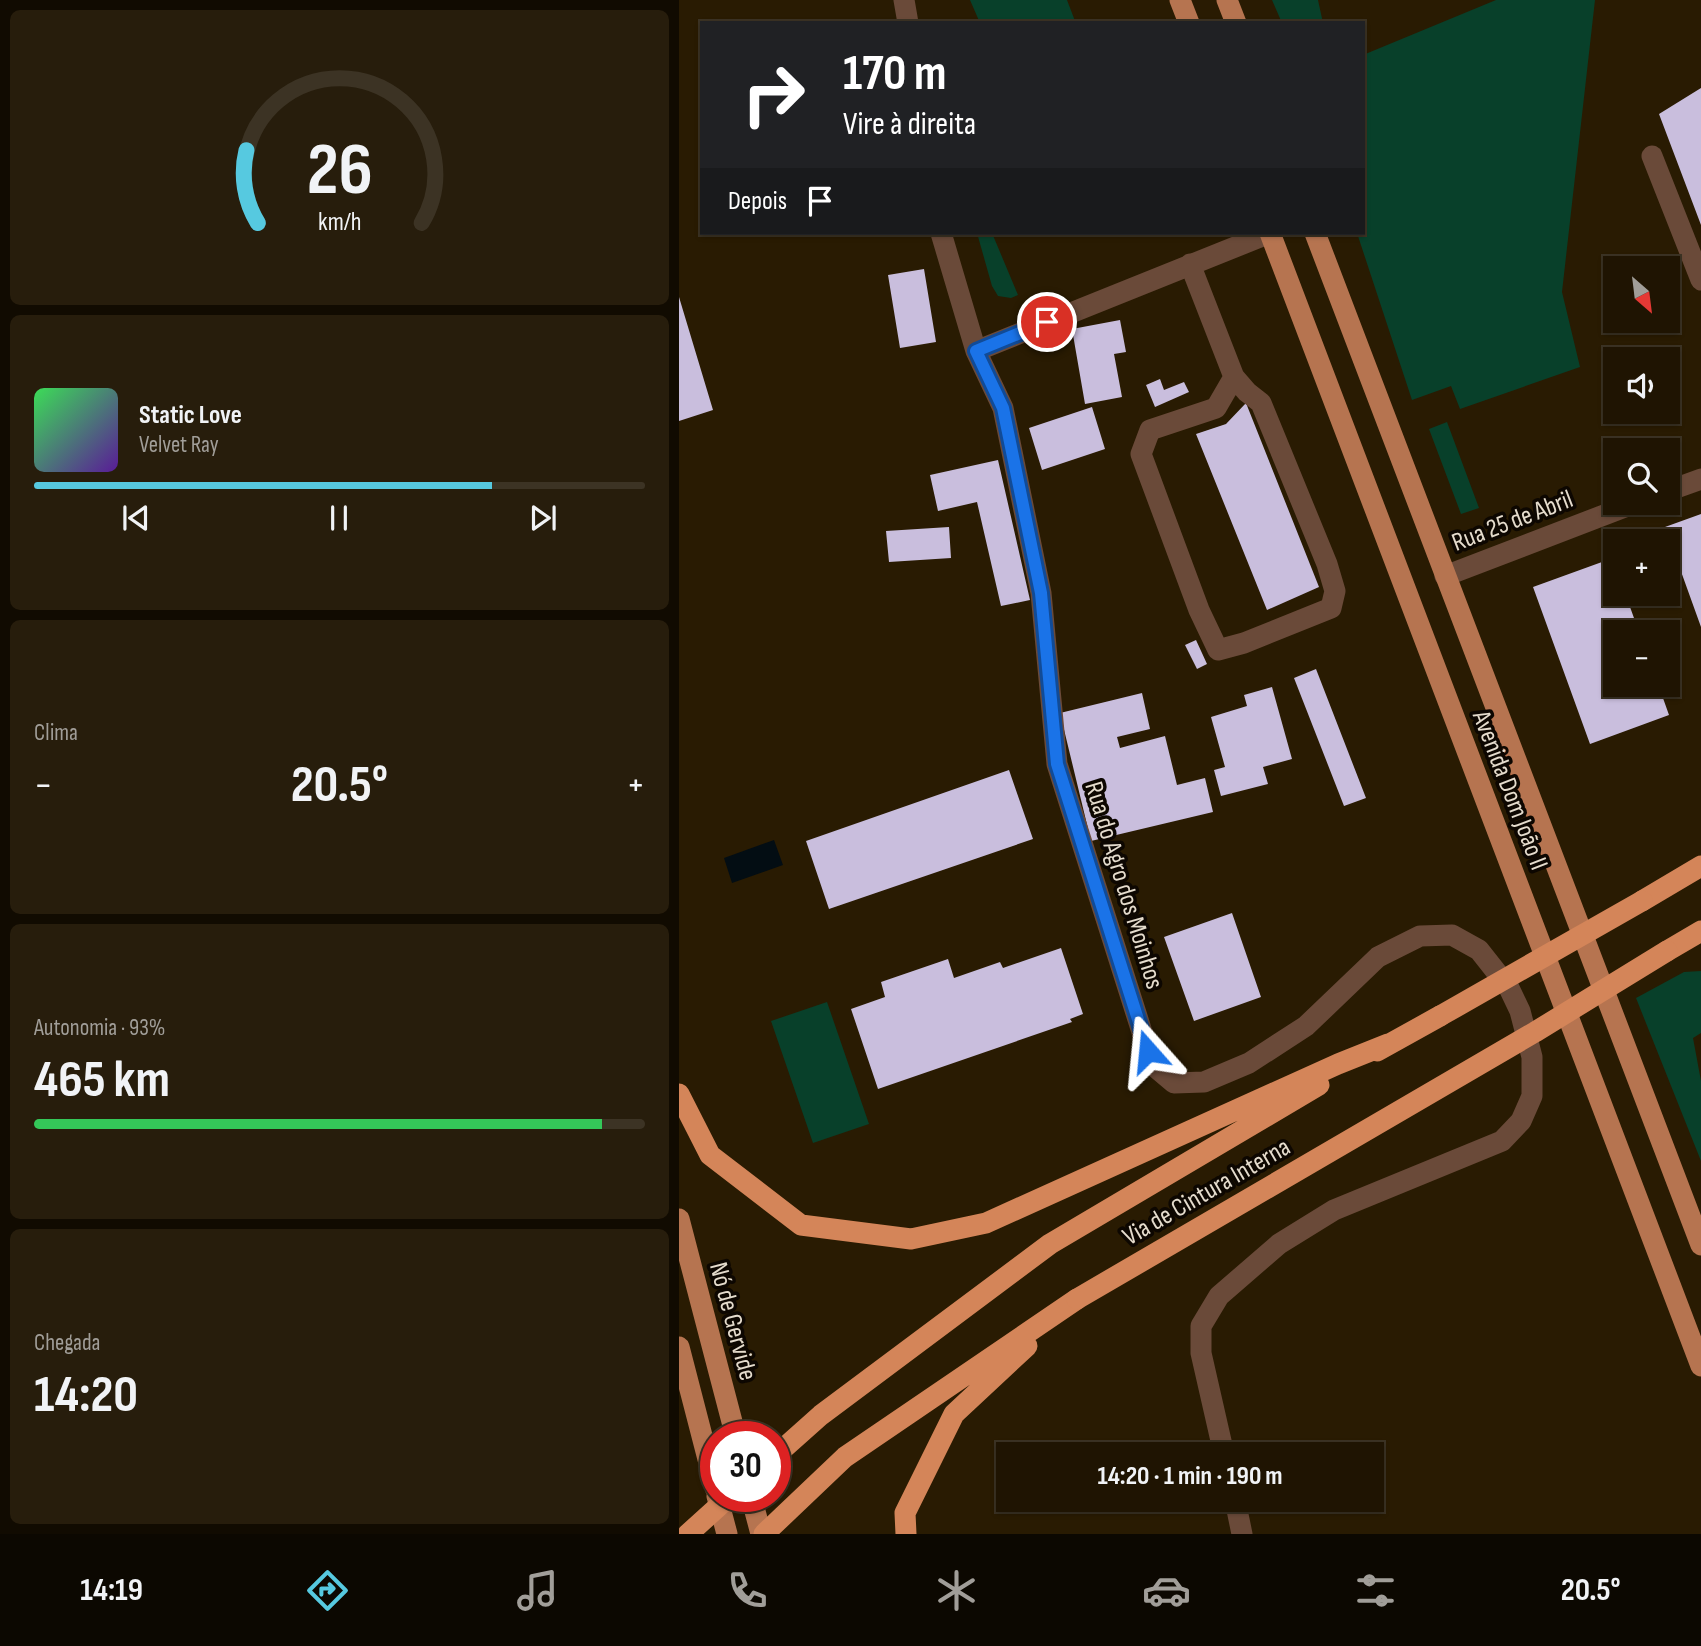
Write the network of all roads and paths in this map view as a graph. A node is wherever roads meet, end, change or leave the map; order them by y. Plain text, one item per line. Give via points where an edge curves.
1 (904, 0) edge
2 (1180, 0) edge
3 (1227, 0) edge
4 (908, 21) edge
5 (1188, 21) edge
6 (1235, 21) edge
7 (1652, 156) dead end
8 (942, 235) edge
9 (1265, 235) edge
10 (1271, 235) edge
11 (1316, 235) edge
12 (1190, 264) junction
13 (1701, 280) edge
14 (976, 351) junction
15 (1234, 377) junction
16 (1701, 478) edge
17 (1680, 486) edge
18 (1605, 515) edge
19 (1445, 576) junction
20 (1701, 866) edge
21 (1701, 931) edge
22 (1388, 1044) junction
23 (679, 1094) edge
24 (679, 1219) edge
25 (1701, 1245) edge
26 (1077, 1299) junction
27 (679, 1347) edge
28 (1701, 1366) edge
29 (732, 1421) edge
30 (700, 1428) edge
31 (791, 1442) edge
32 (1221, 1442) edge
33 (712, 1512) edge
34 (721, 1512) edge
35 (756, 1512) edge
36 (1237, 1512) edge
37 (688, 1534) edge
38 (727, 1534) edge
39 (763, 1534) edge
40 (906, 1534) edge
41 (1242, 1534) edge

1 - 4 street
2 - 5 main road
3 - 6 main road
7 - 13 street
8 - 14 street, Rua do Agro dos Moinhos
9 - 12 street
10 - 28 main road, Avenida Dom João II
11 - 19 main road, Avenida Dom João II
12 - 14 street
12 - 15 street
14 - 32 street, Rua do Agro dos Moinhos via 1003,408 1041,593 1057,764 1156,1067 1174,1083 1204,1082 1249,1063 1306,1026 1378,957 1420,936 1452,935 1479,950 1509,988 1532,1057 1532,1096 1521,1121 1502,1141 1334,1210 1279,1244 1219,1296 1201,1325 1201,1353
15 - 15 street via 1261,403 1335,591 1331,608 1218,650 1141,454 1150,430 1216,408
16 - 17 street
18 - 19 street, Rua 25 de Abril
19 - 25 main road, Avenida Dom João II
20 - 22 highway, Via de Cintura Interna, bridge
21 - 26 highway, Via de Cintura Interna, bridge
22 - 23 highway via 986,1223 911,1239 801,1225 710,1155
22 - 31 highway, Via de Cintura Interna via 1050,1244
24 - 29 main road, Nó de Gervide
26 - 39 highway, Via de Cintura Interna via 845,1457
26 - 40 highway via 954,1414 905,1513
27 - 30 main road
33 - 37 highway, bridge
34 - 38 main road
35 - 39 main road
36 - 41 street

